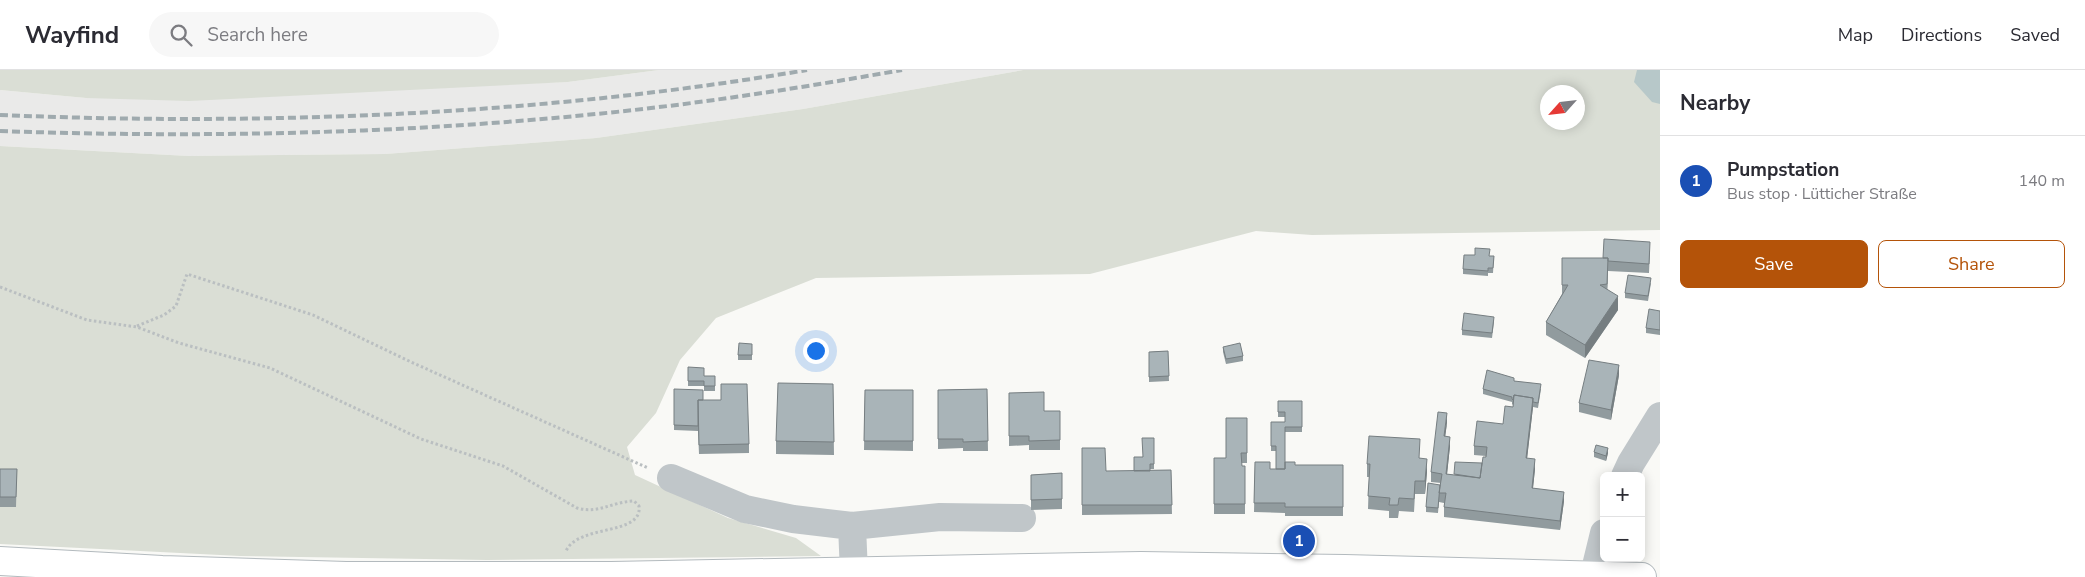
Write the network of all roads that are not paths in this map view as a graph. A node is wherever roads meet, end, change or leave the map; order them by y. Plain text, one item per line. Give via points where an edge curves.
1 (1660, 416) edge
2 (1627, 472) edge
3 (671, 478) road end
4 (1022, 518) dead end
5 (852, 526) junction
6 (1600, 549) edge
7 (0, 560) edge
8 (854, 572) junction
9 (1594, 574) junction
10 (1642, 577) edge

1 - 2 street
3 - 5 street via 745,509
4 - 5 street via 940,517
5 - 8 street
6 - 9 street
7 - 8 main road via 162,570 346,576
8 - 9 main road via 1151,566
9 - 10 main road

